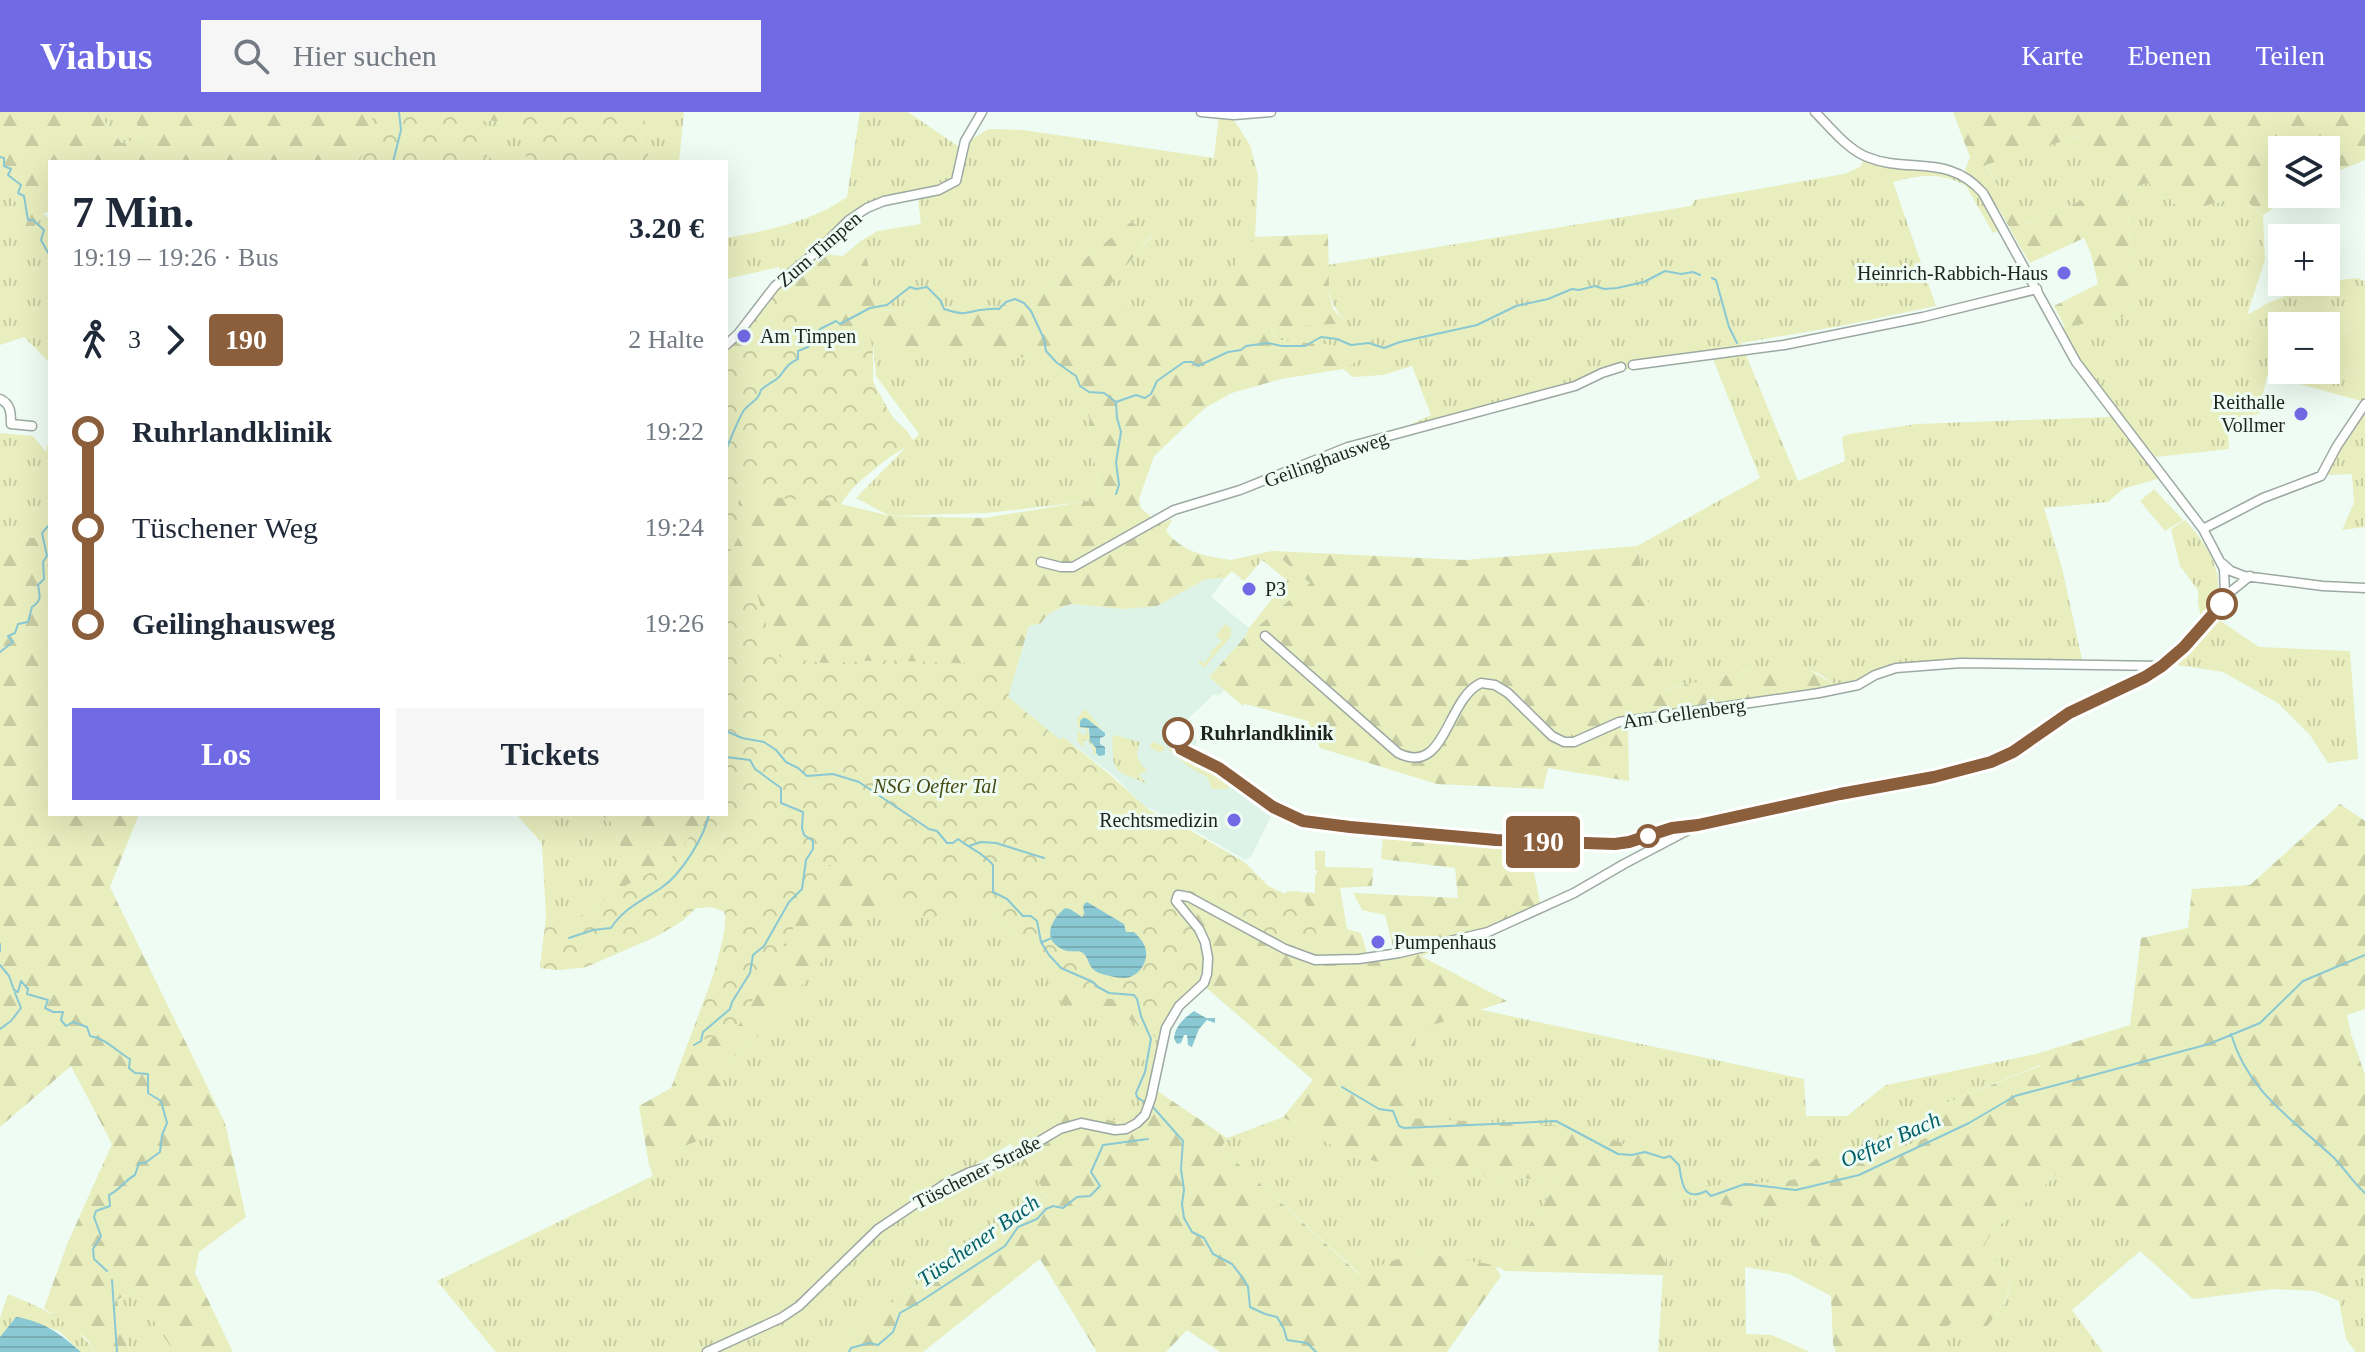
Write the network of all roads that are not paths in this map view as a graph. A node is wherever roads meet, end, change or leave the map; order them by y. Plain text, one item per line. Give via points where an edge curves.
1 (982, 112) edge
2 (1201, 112) edge
3 (1271, 112) edge
4 (1815, 112) edge
5 (2037, 289) junction
6 (728, 343) edge
7 (1633, 365) dead end
8 (1621, 367) dead end
9 (0, 399) edge
10 (2365, 404) edge
11 (32, 426) dead end
12 (2203, 529) junction
13 (2221, 561) junction
14 (1041, 562) dead end
15 (2250, 576) junction
16 (2365, 588) edge
17 (2224, 601) junction
18 (1265, 636) dead end
19 (2162, 666) junction
20 (707, 1352) edge

1 - 6 street, Zum Timpen via 965,141 956,181 939,190 884,201 849,220 775,286
2 - 3 street
4 - 5 street via 1868,158 1946,169 1975,184
5 - 7 street via 1784,345
5 - 12 street via 2085,375
8 - 14 street, Geilinghausweg via 1575,386 1348,447 1181,508 1073,567
9 - 11 street via 8,404 11,424
10 - 12 street via 2324,473
12 - 13 street
13 - 15 street
13 - 17 street
15 - 16 street
15 - 17 street
17 - 19 street
18 - 19 street, Am Gellenberg via 1398,753 1412,759 1432,752 1466,694 1481,683 1508,693 1552,736 1574,742 1619,722 1819,693 1858,685 1896,668 1961,663
19 - 20 street, Tüschener Straße via 2069,713 1991,762 1698,825 1549,905 1488,932 1439,945 1359,959 1315,960 1178,895 1176,901 1205,942 1207,974 1166,1028 1154,1086 1137,1123 1115,1130 1081,1123 1060,1129 1004,1162 945,1184 878,1229 799,1306

